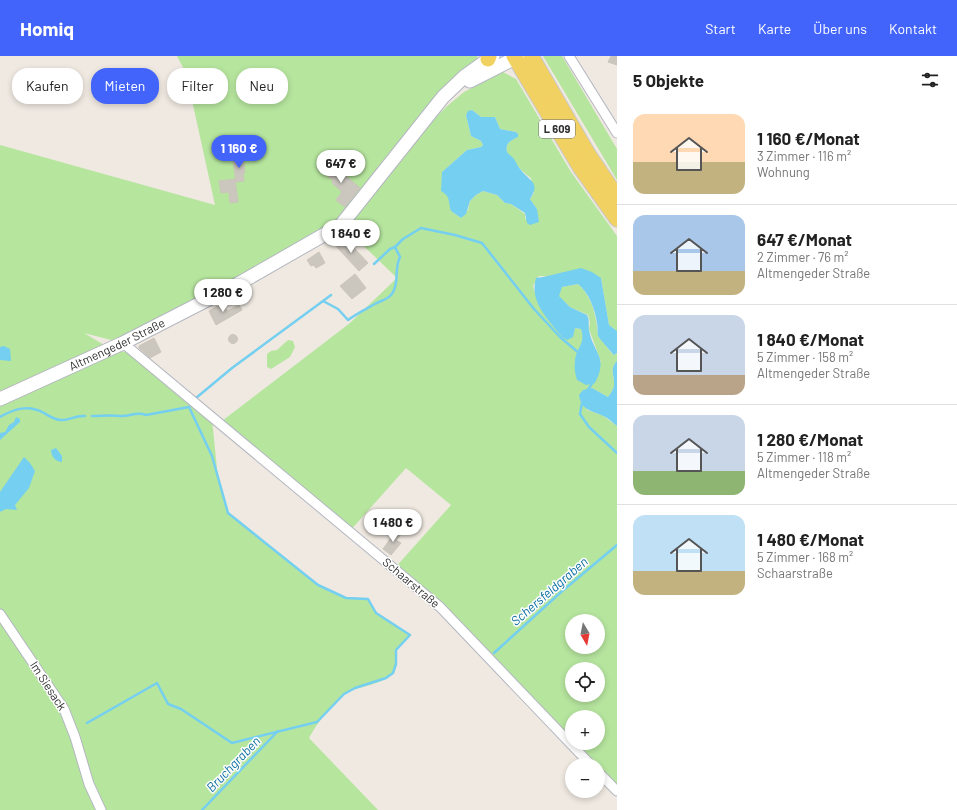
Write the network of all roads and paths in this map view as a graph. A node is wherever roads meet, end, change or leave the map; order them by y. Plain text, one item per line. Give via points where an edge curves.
1 (531, 56) edge
2 (569, 56) edge
3 (490, 57) edge
4 (516, 57) edge
5 (443, 98) junction
6 (617, 133) edge
7 (609, 198) edge
8 (617, 219) edge
9 (123, 343) junction
10 (0, 399) edge
11 (0, 614) edge
12 (584, 758) edge
13 (605, 779) edge
14 (617, 791) edge
15 (101, 810) edge

1 - 7 main road, L 609 via 588,154
2 - 6 street
3 - 5 street, Altmengeder Straße via 465,76
4 - 5 street, Altmengeder Straße via 481,74
4 - 7 main road, L 609 via 580,167
5 - 9 street, Altmengeder Straße via 341,225 238,284
7 - 8 main road, L 609
9 - 10 street, Altmengeder Straße
9 - 12 street, Schaarstraße via 440,607
11 - 15 street, Im Siesack via 64,709 89,784
13 - 14 street

